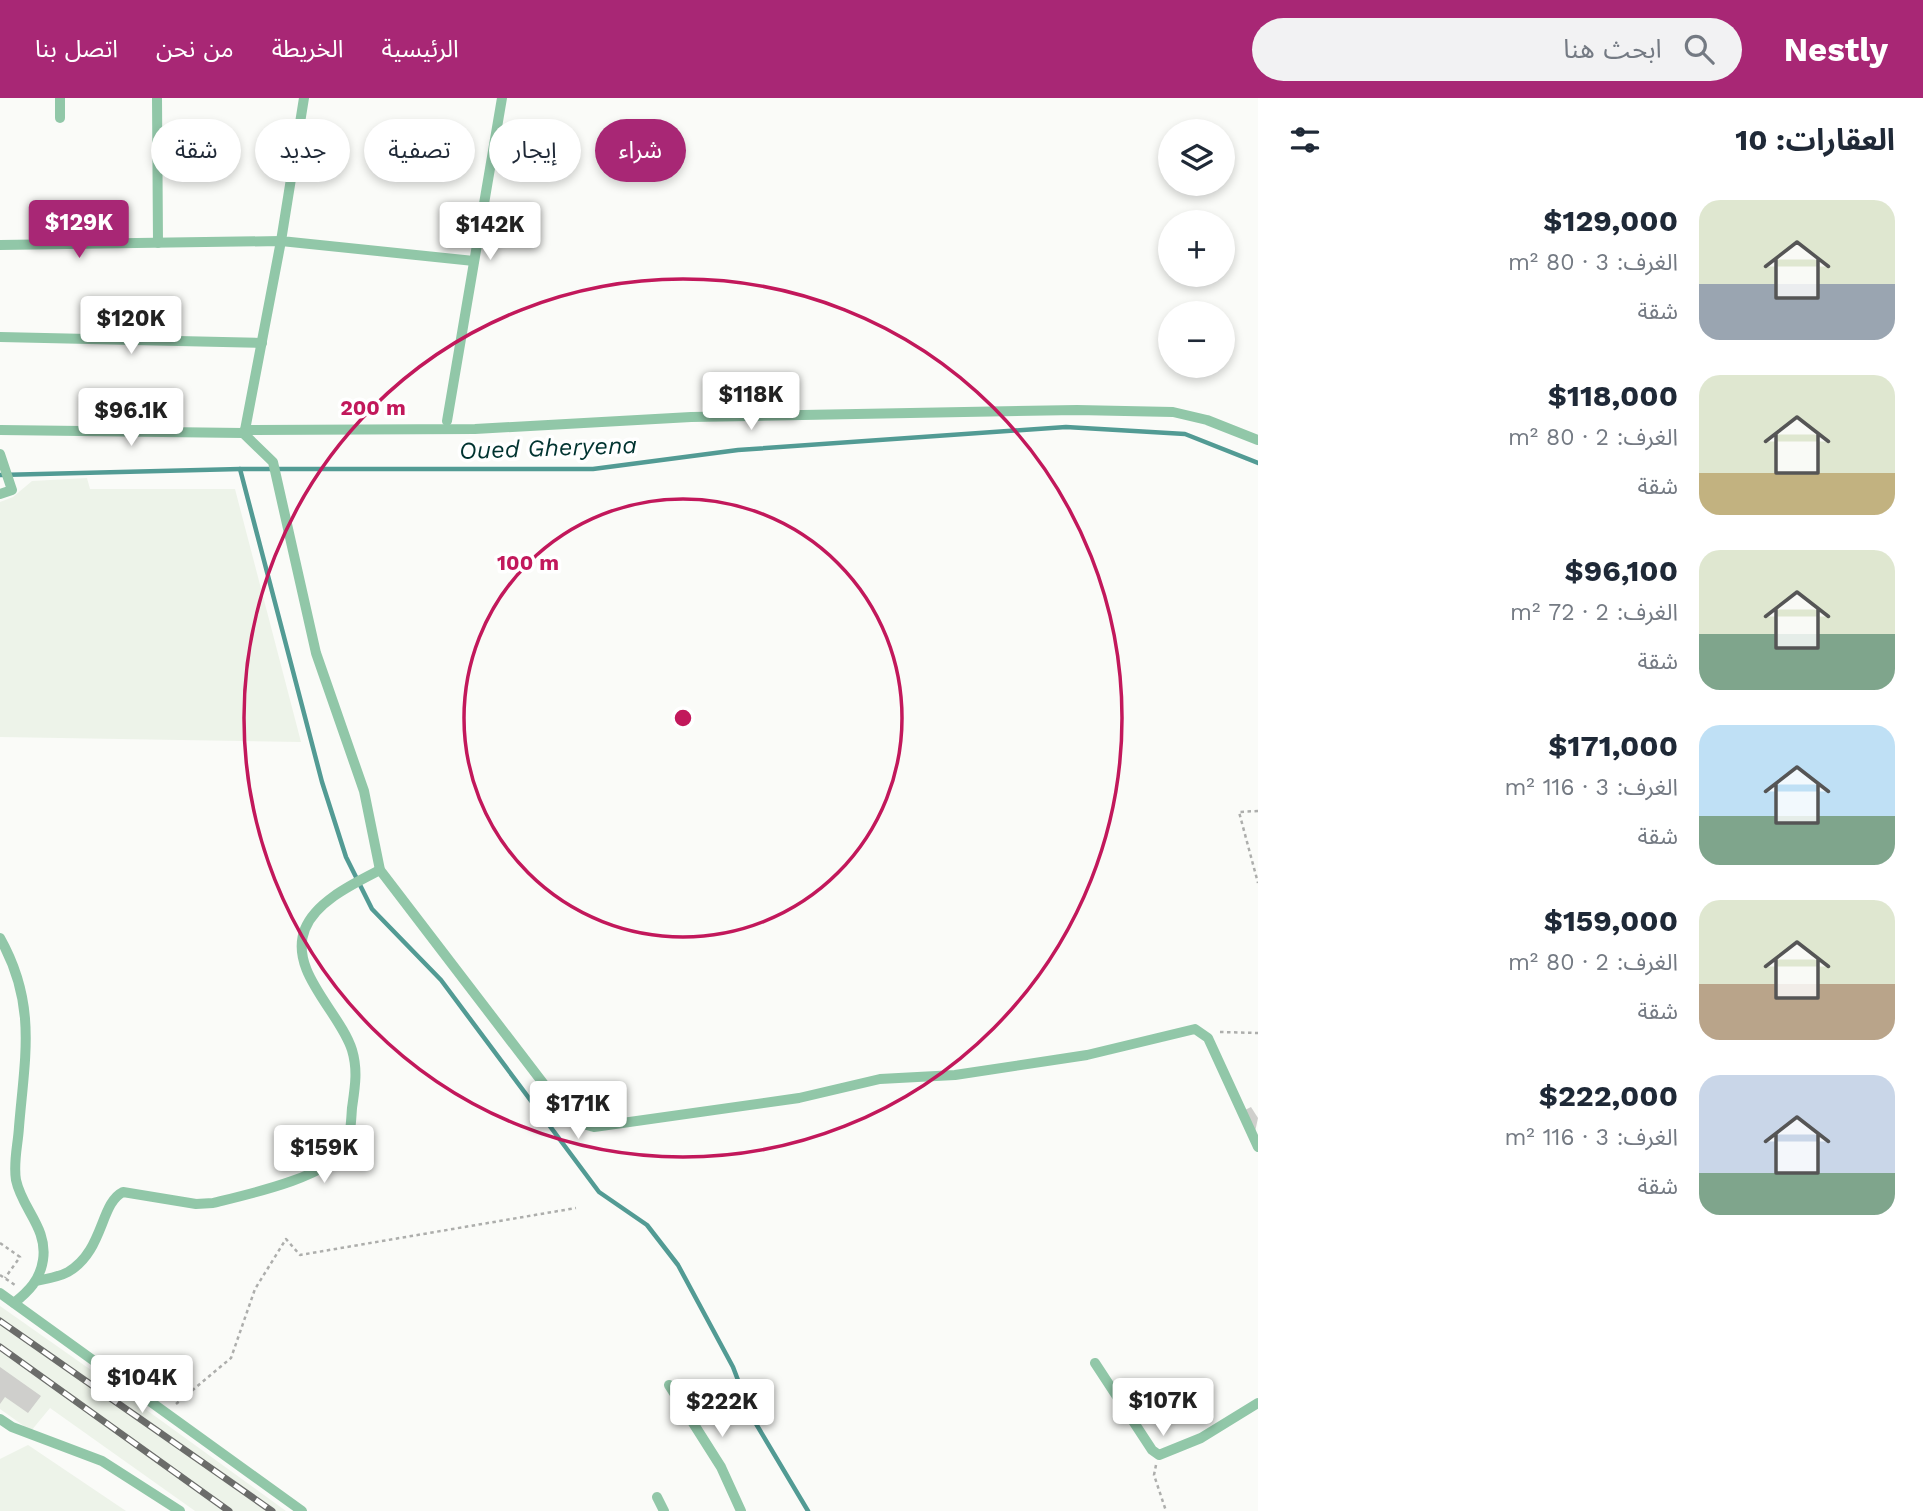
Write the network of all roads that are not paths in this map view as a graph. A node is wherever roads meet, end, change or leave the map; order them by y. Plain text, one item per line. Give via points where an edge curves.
1 (60, 98) edge
2 (157, 98) edge
3 (304, 98) edge
4 (502, 98) edge
5 (61, 118) dead end
6 (281, 240) junction
7 (158, 243) junction
8 (0, 246) edge
9 (474, 261) junction
10 (0, 337) edge
11 (262, 343) junction
12 (447, 421) dead end
13 (0, 430) edge
14 (244, 432) junction
15 (1258, 440) edge
16 (0, 454) edge
17 (0, 494) edge
18 (380, 870) junction
19 (0, 938) edge
20 (1258, 1147) edge
21 (36, 1281) junction
22 (0, 1293) edge
23 (14, 1303) junction
24 (1095, 1363) dead end
25 (669, 1385) dead end
26 (1258, 1403) edge
27 (0, 1419) edge
28 (657, 1497) dead end
29 (180, 1511) edge
30 (302, 1511) edge
31 (664, 1511) edge
32 (741, 1511) edge

1 - 5 street
2 - 7 street
3 - 6 street
4 - 9 street
6 - 7 street
6 - 9 street
6 - 11 street
7 - 8 street
9 - 12 street
10 - 11 street
11 - 14 street
13 - 14 street
14 - 15 street via 1077,410 1172,412
14 - 18 street via 273,462 316,653 364,790
16 - 17 street via 12,490
18 - 20 street via 561,1110 583,1126 799,1098 880,1079 954,1075 1087,1055 1185,1030 1203,1032 1212,1045
18 - 21 street via 313,915 302,945 308,971 355,1060 348,1141 341,1155 321,1170 213,1203 123,1192 111,1202 86,1257 66,1273
19 - 21 street via 24,993 26,1043 15,1166 20,1193 43,1236
21 - 23 street
22 - 23 street
23 - 30 street
24 - 26 street via 1159,1455 1201,1438
25 - 32 street via 721,1467
27 - 29 street via 102,1461
28 - 31 street

